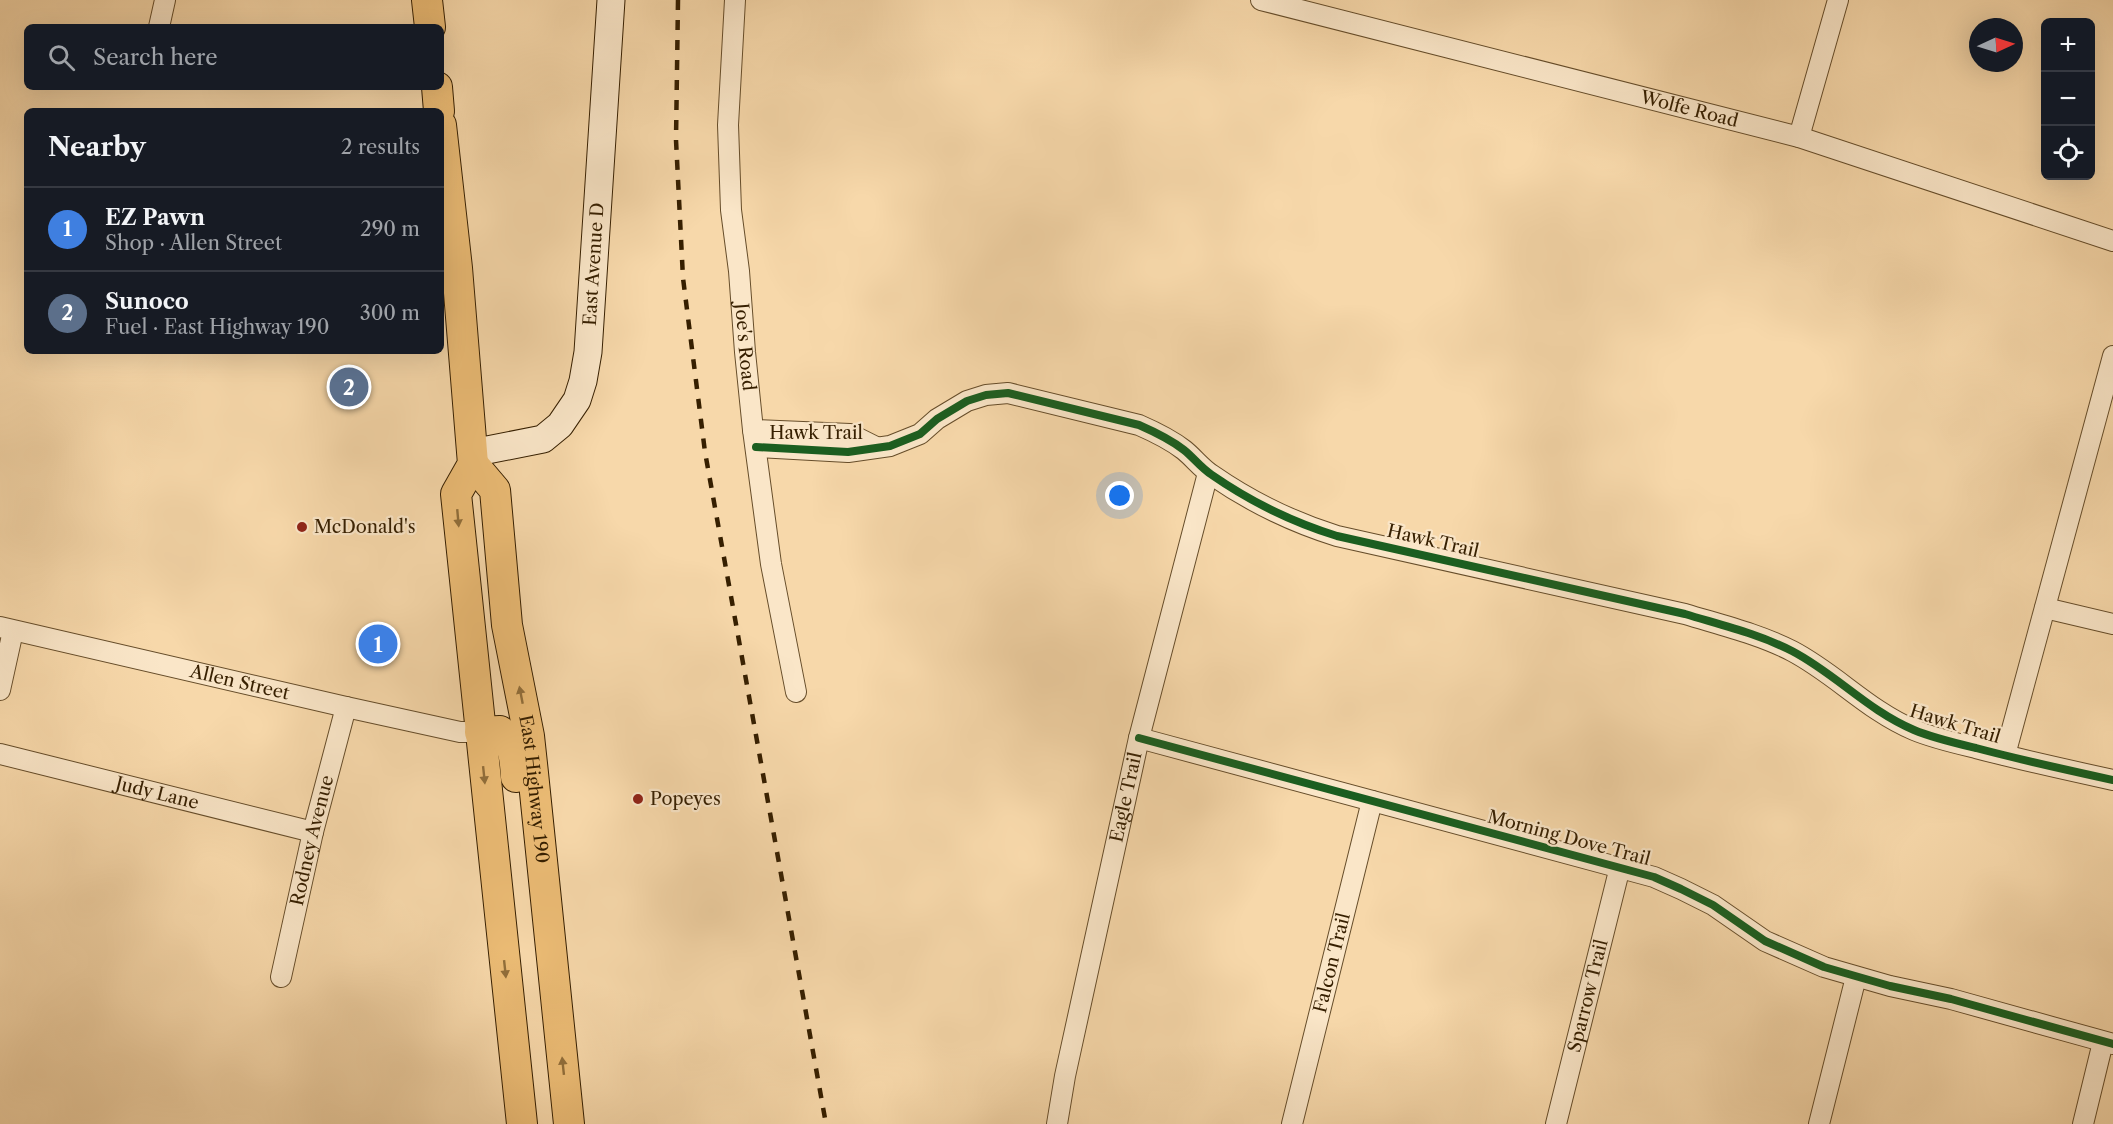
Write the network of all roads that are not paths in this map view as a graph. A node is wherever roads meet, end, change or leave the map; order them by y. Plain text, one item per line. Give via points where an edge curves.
1 (165, 0) edge
2 (427, 0) edge
3 (611, 0) edge
4 (735, 0) edge
5 (1261, 0) edge
6 (1838, 0) edge
7 (160, 24) edge
8 (430, 24) edge
9 (437, 90) edge
10 (439, 108) edge
11 (1798, 137) junction
12 (444, 152) edge
13 (2113, 241) edge
14 (2113, 356) edge
15 (754, 438) junction
16 (472, 459) junction
17 (1208, 473) junction
18 (2045, 608) junction
19 (2113, 624) edge
20 (7, 629) edge
21 (0, 690) edge
22 (796, 692) dead end
23 (346, 707) junction
24 (480, 732) junction
25 (1139, 738) junction
26 (0, 754) edge
27 (2005, 756) junction
28 (2113, 780) edge
29 (1372, 801) junction
30 (313, 832) junction
31 (1620, 867) junction
32 (551, 947) junction
33 (281, 977) dead end
34 (1856, 977) junction
35 (2108, 1043) edge
36 (522, 1124) edge
37 (570, 1124) edge
38 (1057, 1124) edge
39 (1292, 1124) edge
40 (1556, 1124) edge
41 (1820, 1124) edge
42 (2083, 1124) edge

1 - 7 street
2 - 8 main road
3 - 16 main road, East Avenue D via 583,381 574,406 543,440
4 - 15 street, Joe's Road via 728,125 731,210
5 - 11 street, Wolfe Road
6 - 11 street
9 - 10 main road
11 - 13 street, Wolfe Road
12 - 16 main road
14 - 18 street
15 - 17 street, Hawk Trail via 850,434 876,447 890,446 920,434 967,401 1008,393 1139,425 1183,449
15 - 22 street, Joe's Road via 771,564
16 -> 24 main road via 456,494
32 -> 16 main road, East Highway 190 via 529,736 507,625 495,490
17 - 25 street, Eagle Trail
17 - 27 street, Hawk Trail via 1250,500 1329,533 1685,614 1765,639 1833,677 1880,714 1916,731
18 - 19 street
18 - 27 street
20 - 21 street
20 - 23 street, Allen Street
23 - 24 street, Allen Street via 460,732
23 - 30 street, Rodney Avenue
24 - 32 main road via 500,731 514,753 529,914
24 -> 36 main road
25 - 29 street, Morning Dove Trail
25 - 38 street, Eagle Trail
26 - 30 street, Judy Lane
27 - 28 street, Hawk Trail
29 - 31 street, Morning Dove Trail
29 - 39 street, Falcon Trail
30 - 33 street, Rodney Avenue
31 - 34 street, Morning Dove Trail via 1681,889 1790,953
31 - 40 street, Sparrow Trail
37 -> 32 main road, East Highway 190
34 - 35 street, Morning Dove Trail
34 - 41 street
35 - 42 street

